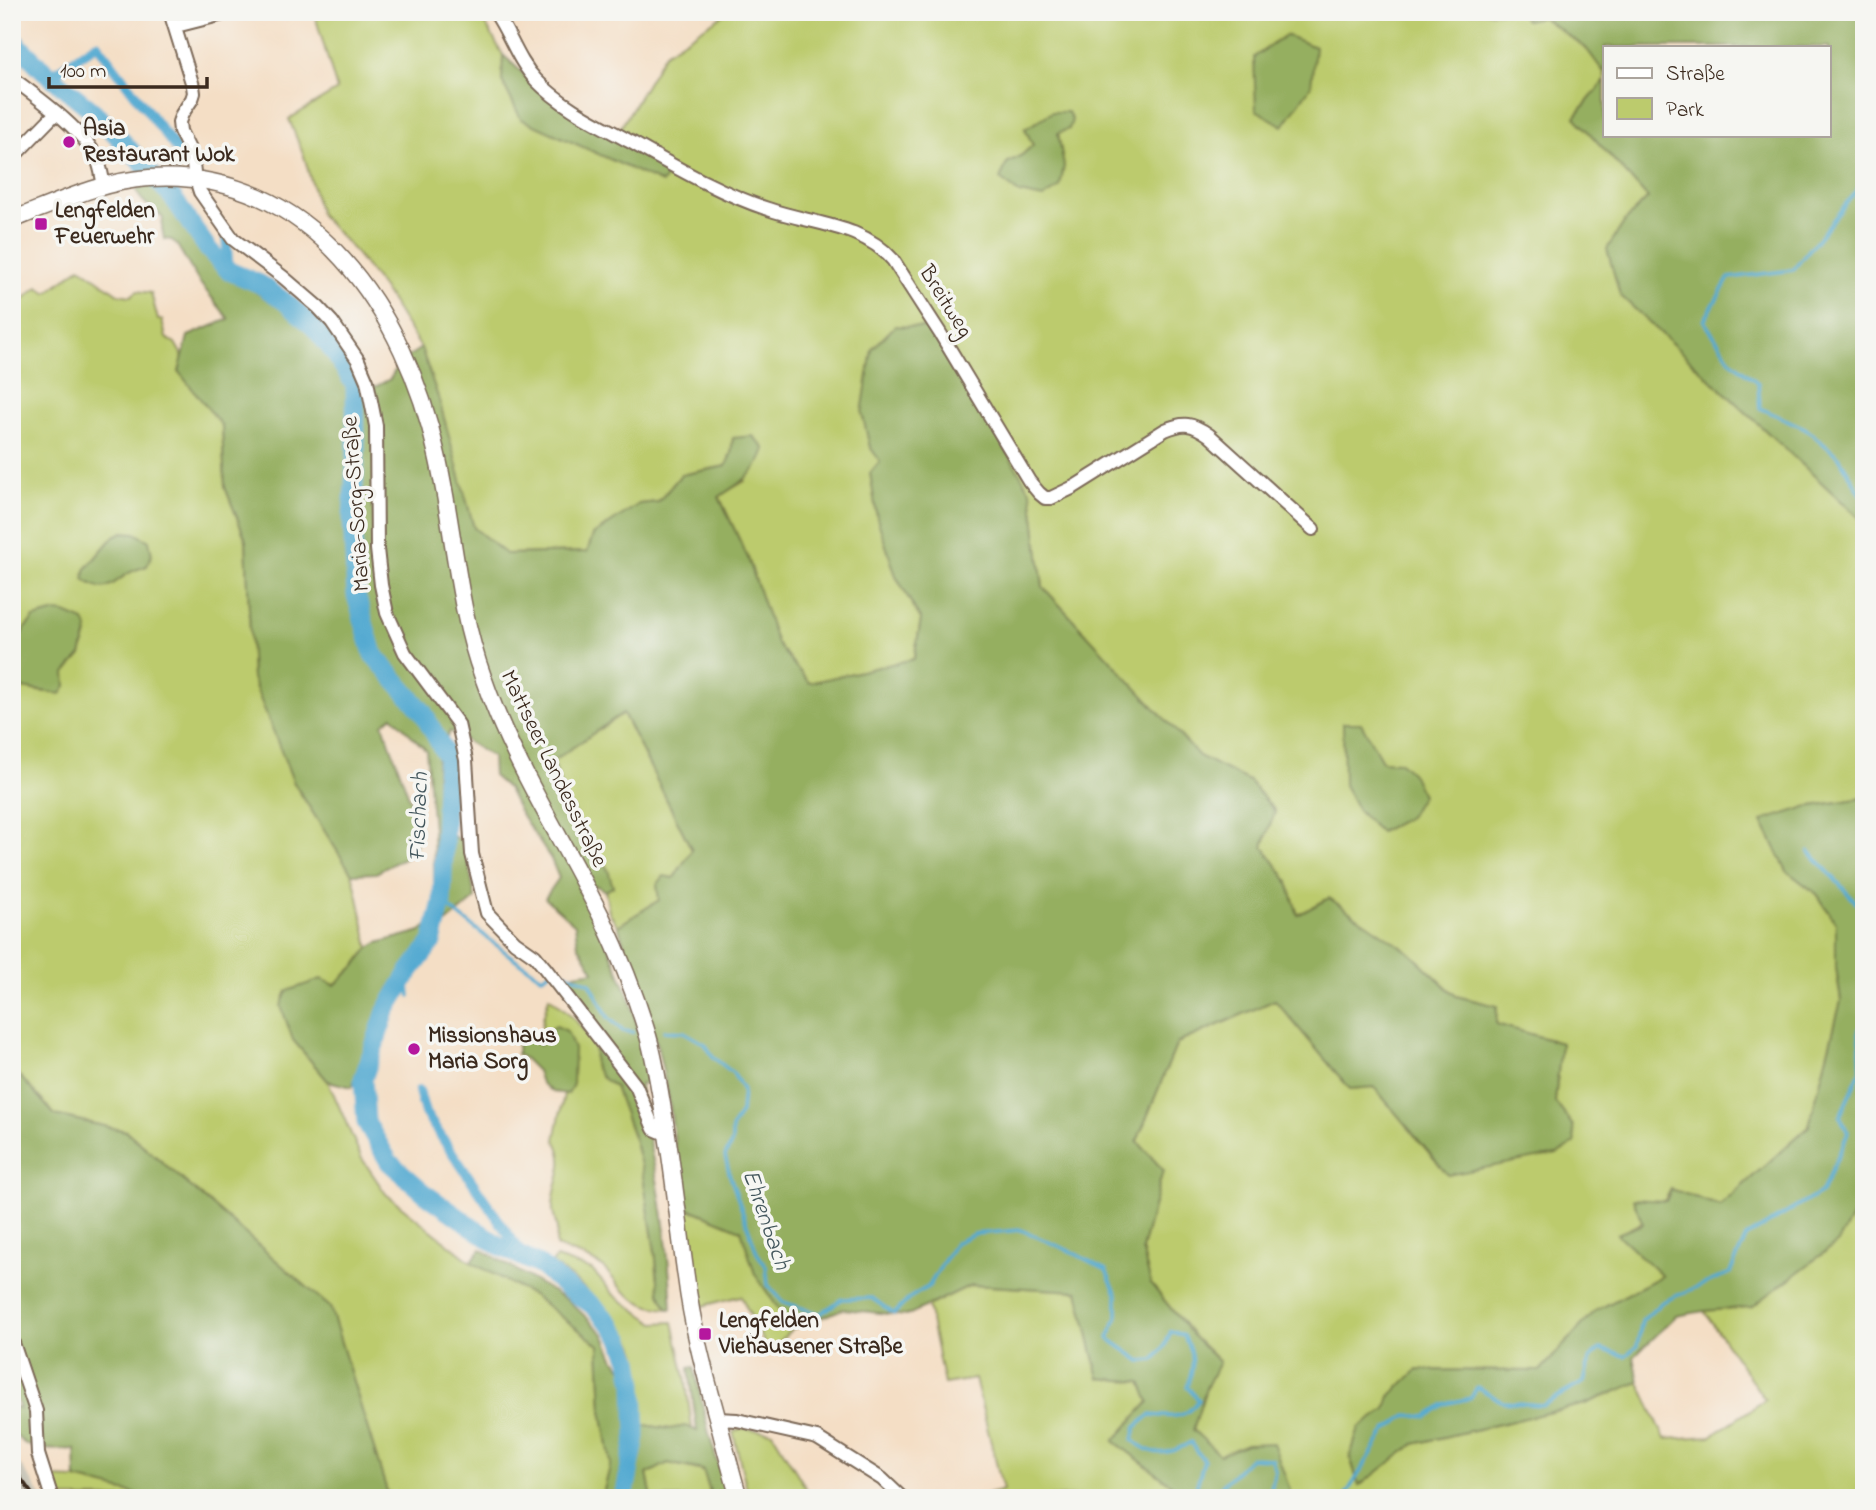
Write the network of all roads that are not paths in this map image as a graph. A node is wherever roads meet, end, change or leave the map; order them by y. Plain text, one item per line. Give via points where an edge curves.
1 (170, 12) edge
2 (231, 12) edge
3 (495, 12) edge
4 (176, 26) junction
5 (12, 78) edge
6 (56, 113) junction
7 (12, 158) edge
8 (196, 180) junction
9 (104, 186) junction
10 (12, 220) edge
11 (1313, 529) dead end
12 (668, 1135) junction
13 (12, 1340) edge
14 (717, 1419) junction
15 (52, 1498) edge
16 (739, 1498) edge
17 (902, 1498) edge

1 - 4 street, Maria-Sorg-Straße
2 - 4 street
3 - 11 street, Breitweg via 529,72 577,112 726,192 767,209 850,231 886,252 1029,481 1045,498 1074,487 1165,430 1189,424 1209,435
4 - 8 street, Maria-Sorg-Straße via 194,93 182,114 180,131 192,155
5 - 6 street
6 - 7 street
6 - 9 street via 93,152
8 - 9 main road, Mattseer Landesstraße via 133,179
8 - 12 main road, Mattseer Landesstraße via 256,196 318,233 358,276 405,354 437,451 475,655 497,713 626,972 649,1039
8 - 12 street, Maria-Sorg-Straße via 233,239 318,307 358,360 376,426 377,549 387,613 405,653 458,724 466,760 472,854 486,913 544,967 636,1086 654,1129
9 - 10 main road, Mattseer Landesstraße
12 - 14 main road, Mattseer Landesstraße via 695,1337
13 - 15 street via 36,1411 38,1454
14 - 16 main road, Mattseer Landesstraße
14 - 17 street via 817,1438 882,1479

